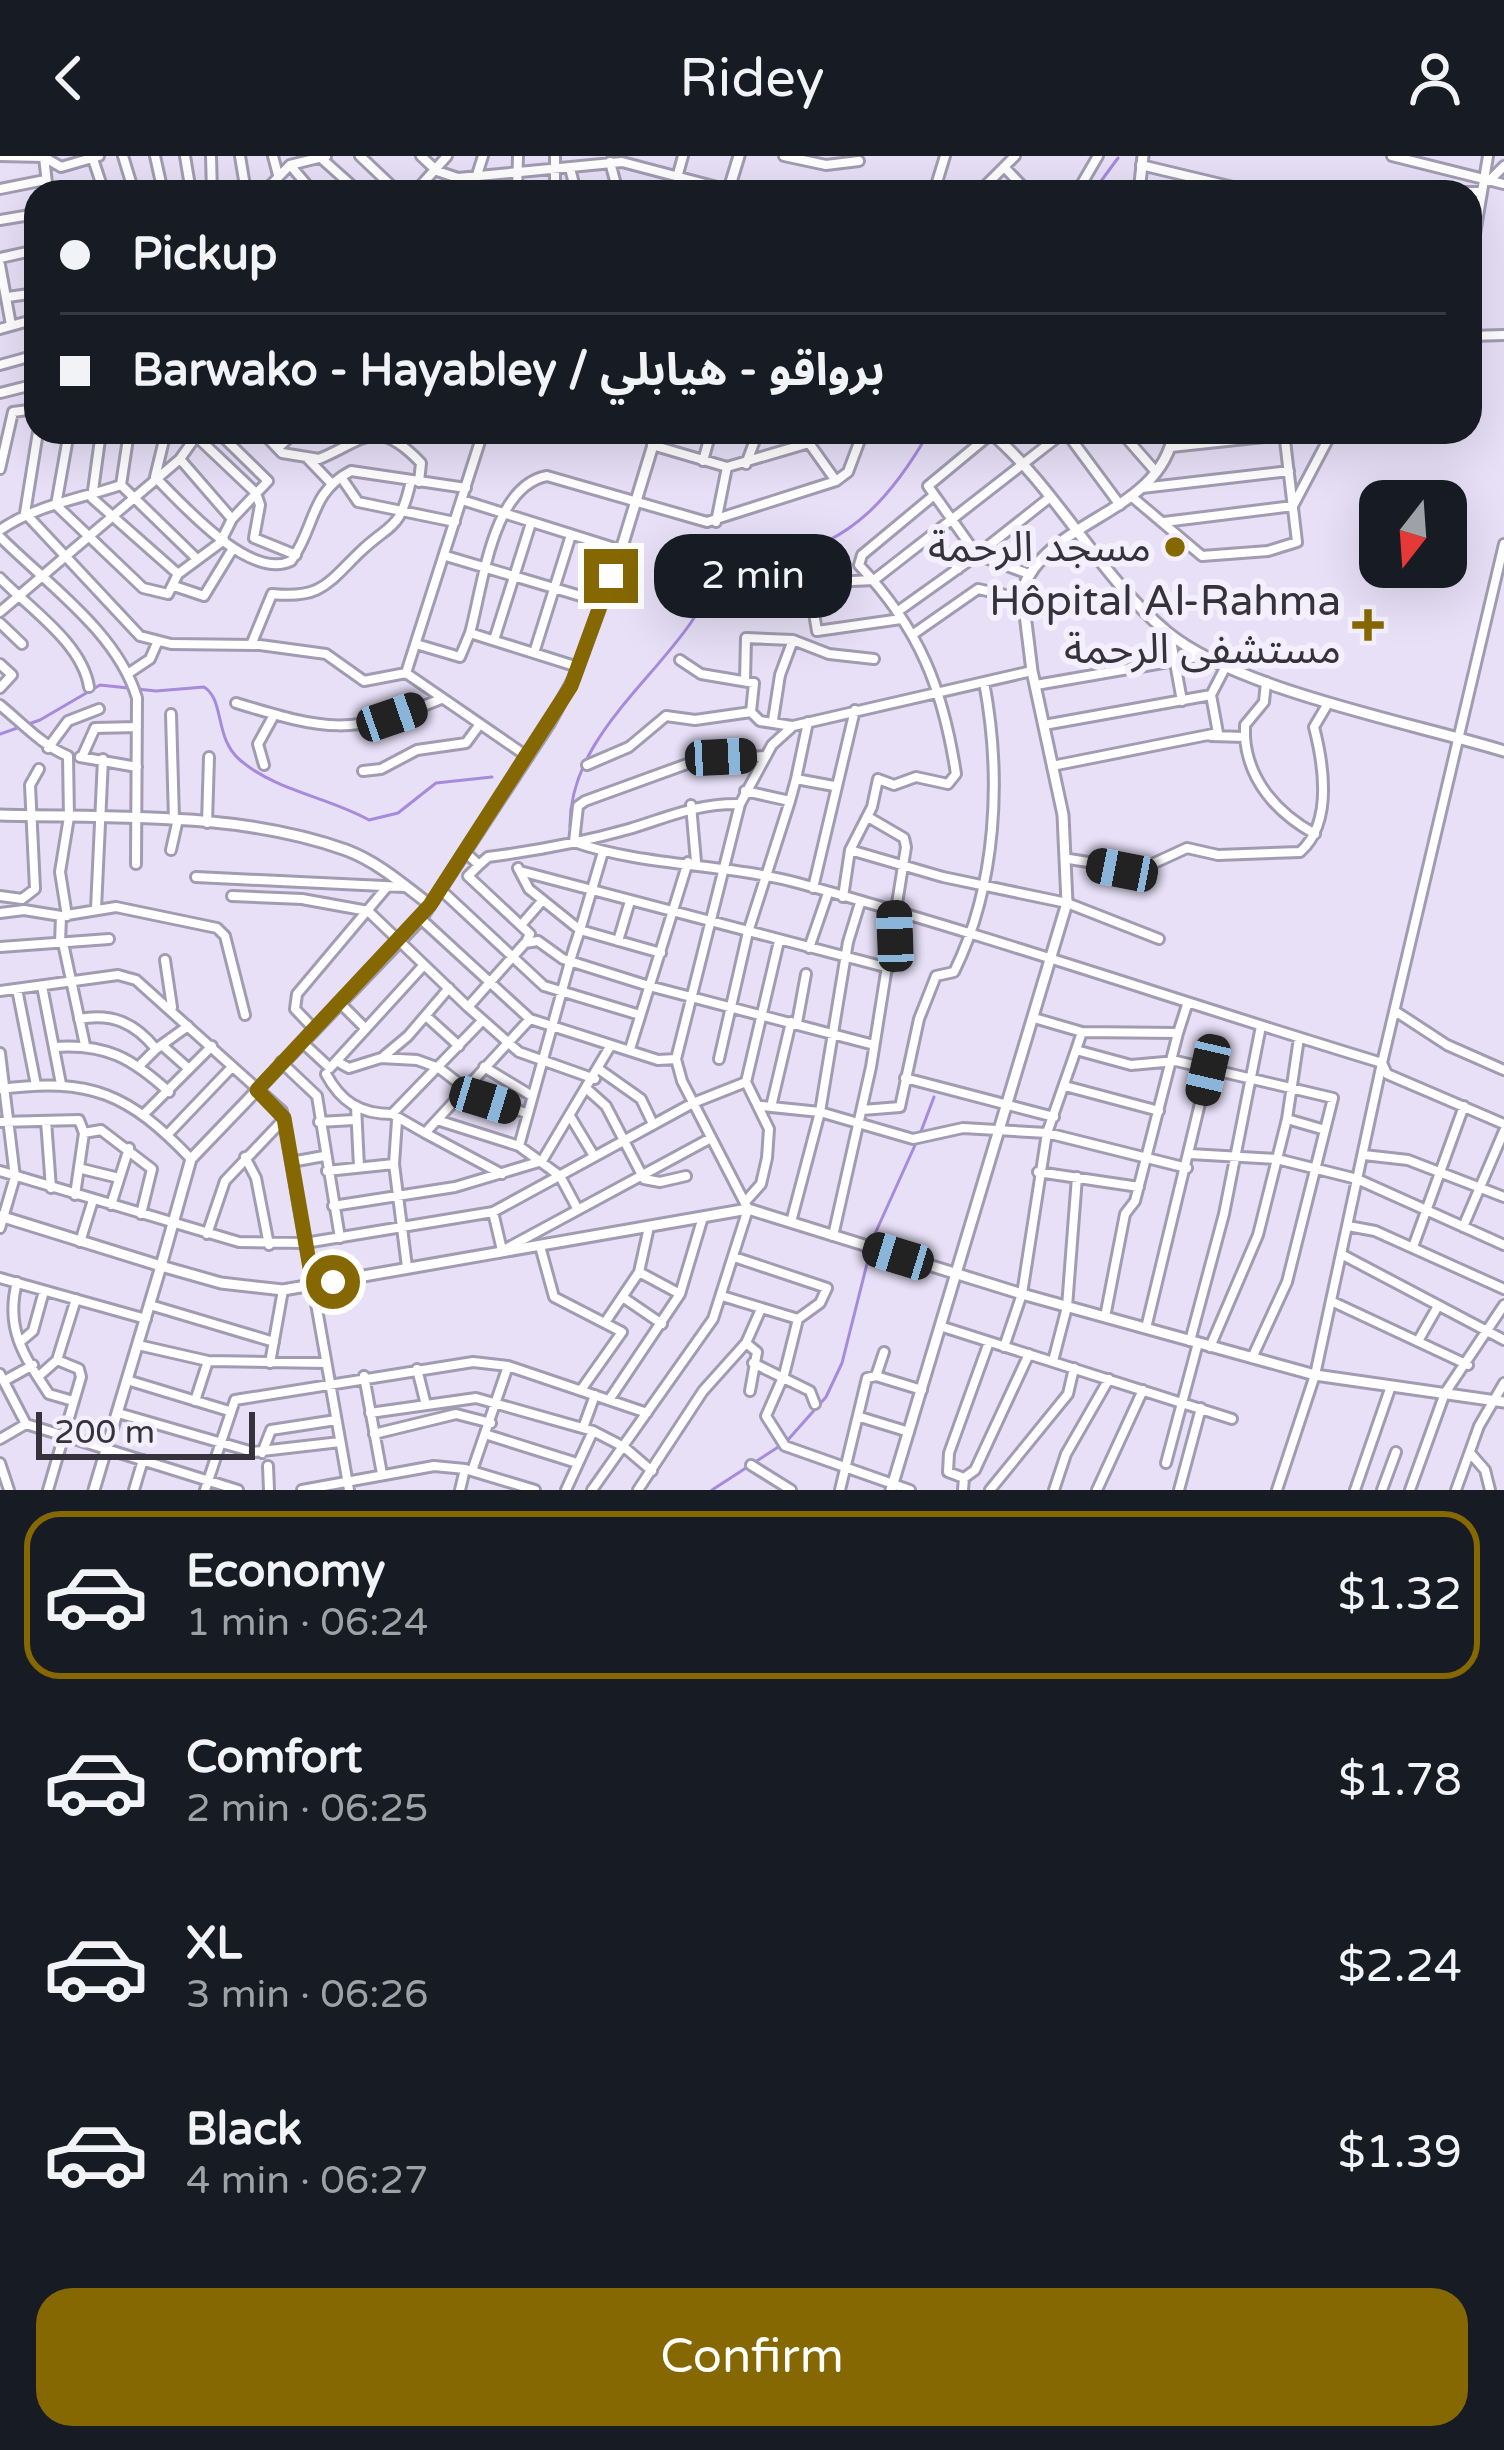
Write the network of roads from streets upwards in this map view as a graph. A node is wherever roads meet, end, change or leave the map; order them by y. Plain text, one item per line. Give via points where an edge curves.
1 (0, 156) edge
2 (44, 156) edge
3 (273, 156) edge
4 (360, 156) edge
5 (421, 156) edge
6 (447, 156) edge
7 (483, 156) edge
8 (518, 156) edge
9 (555, 156) edge
10 (683, 156) edge
11 (784, 156) edge
12 (1015, 156) edge
13 (1392, 156) edge
14 (1488, 156) edge
15 (95, 157) edge
16 (324, 157) edge
17 (296, 160) edge
18 (604, 160) edge
19 (640, 160) edge
20 (859, 161) dead end
21 (1142, 161) edge
22 (1504, 166) edge
23 (570, 169) junction
24 (1006, 169) junction
25 (437, 171) junction
26 (551, 171) junction
27 (515, 174) junction
28 (678, 174) junction
29 (278, 175) junction
30 (481, 177) junction
31 (458, 178) joint
32 (45, 180) edge
33 (275, 180) edge
34 (346, 180) edge
35 (385, 180) edge
36 (428, 180) edge
37 (482, 180) edge
38 (516, 180) edge
39 (552, 180) edge
40 (573, 180) edge
41 (697, 180) edge
42 (993, 180) edge
43 (1017, 180) edge
44 (1211, 180) edge
45 (1486, 181) junction
46 (1504, 184) edge
47 (1482, 188) edge
48 (0, 262) edge
49 (24, 295) edge
50 (8, 297) junction
51 (24, 322) edge
52 (11, 326) junction
53 (0, 329) edge
54 (24, 388) edge
55 (12, 389) junction
56 (0, 393) edge
57 (24, 411) edge
58 (13, 412) junction
59 (36, 444) edge
60 (67, 444) edge
61 (99, 444) edge
62 (127, 444) edge
63 (163, 444) edge
64 (191, 444) edge
65 (207, 444) edge
66 (230, 444) edge
67 (274, 444) edge
68 (282, 444) edge
69 (343, 444) edge
70 (400, 444) edge
71 (479, 444) edge
72 (708, 444) edge
73 (754, 444) edge
74 (798, 444) edge
75 (815, 444) edge
76 (858, 444) edge
77 (977, 444) edge
78 (1002, 444) edge
79 (1047, 444) edge
80 (1074, 444) edge
81 (1132, 444) edge
82 (1172, 444) edge
83 (1197, 444) edge
84 (1285, 444) edge
85 (1326, 444) edge
86 (652, 445) joint
87 (1171, 447) junction
88 (278, 448) junction
89 (307, 458) junction
90 (180, 459) junction
91 (703, 460) junction
92 (1020, 462) junction
93 (746, 466) junction
94 (727, 467) junction
95 (0, 469) edge
96 (1289, 471) junction
97 (1156, 472) junction
98 (155, 477) junction
99 (341, 477) junction
100 (415, 481) junction
101 (836, 482) junction
102 (332, 484) junction
103 (121, 485) junction
104 (466, 488) junction
105 (134, 493) junction
106 (1136, 493) junction
107 (256, 494) junction
108 (933, 496) junction
109 (92, 498) junction
110 (1049, 498) junction
111 (462, 500) junction
112 (638, 500) junction
113 (56, 505) junction
114 (1120, 506) junction
115 (1293, 506) junction
116 (404, 512) junction
117 (504, 513) junction
118 (25, 514) junction
119 (110, 516) junction
120 (232, 519) junction
121 (952, 520) junction
122 (716, 522) junction
123 (455, 523) junction
124 (1162, 523) junction
125 (531, 524) junction
126 (1076, 530) junction
127 (0, 534) edge
128 (88, 534) junction
129 (572, 535) junction
130 (933, 535) junction
131 (224, 538) junction
132 (1504, 544) edge
133 (232, 550) junction
134 (621, 550) junction
135 (296, 555) junction
136 (977, 555) junction
137 (66, 556) junction
138 (446, 556) junction
139 (726, 556) dead end
140 (196, 558) junction
141 (488, 569) junction
142 (958, 569) junction
143 (178, 574) junction
144 (1029, 574) junction
145 (42, 576) junction
146 (514, 576) junction
147 (0, 578) edge
148 (826, 579) junction
149 (874, 580) junction
150 (173, 586) junction
151 (554, 588) junction
152 (20, 598) junction
153 (1020, 598) junction
154 (602, 602) junction
155 (0, 612) edge
156 (899, 615) junction
157 (0, 623) edge
158 (470, 633) junction
159 (911, 635) junction
160 (1170, 635) junction
161 (494, 640) junction
162 (793, 640) junction
163 (157, 643) junction
164 (22, 644) dead end
165 (416, 644) junction
166 (251, 646) junction
167 (534, 653) junction
168 (1204, 656) junction
169 (874, 659) dead end
170 (680, 660) dead end
171 (1176, 661) junction
172 (0, 664) edge
173 (578, 667) junction
174 (1226, 667) junction
175 (1032, 671) junction
176 (129, 673) junction
177 (406, 673) junction
178 (745, 680) junction
179 (1266, 681) junction
180 (984, 682) junction
181 (1036, 685) junction
182 (0, 688) edge
183 (89, 688) dead end
184 (941, 692) junction
185 (1211, 695) junction
186 (442, 698) junction
187 (1182, 701) junction
188 (236, 703) dead end
189 (1334, 703) junction
190 (0, 705) edge
191 (99, 709) dead end
192 (855, 710) junction
193 (751, 712) junction
194 (171, 713) dead end
195 (274, 715) junction
196 (773, 720) junction
197 (808, 722) junction
198 (480, 724) junction
199 (1044, 725) junction
200 (793, 726) junction
201 (137, 727) junction
202 (1211, 736) junction
203 (1246, 737) junction
204 (1457, 737) junction
205 (48, 748) junction
206 (1504, 751) edge
207 (68, 756) junction
208 (766, 756) junction
209 (82, 757) junction
210 (209, 757) dead end
211 (528, 757) junction
212 (103, 759) junction
213 (264, 765) dead end
214 (587, 765) dead end
215 (1052, 766) junction
216 (137, 767) junction
217 (39, 770) dead end
218 (363, 771) dead end
219 (796, 778) junction
220 (834, 785) junction
221 (745, 790) junction
222 (790, 801) junction
223 (740, 804) junction
224 (691, 805) junction
225 (0, 815) edge
226 (31, 816) junction
227 (69, 817) junction
228 (868, 817) junction
229 (102, 818) junction
230 (136, 819) junction
231 (176, 819) junction
232 (207, 823) junction
233 (1315, 834) junction
234 (574, 842) junction
235 (172, 850) dead end
236 (850, 850) junction
237 (603, 852) junction
238 (466, 853) junction
239 (511, 858) junction
240 (1069, 859) junction
241 (692, 862) junction
242 (136, 864) dead end
243 (479, 865) junction
244 (723, 865) junction
245 (904, 867) junction
246 (520, 871) junction
247 (769, 876) junction
248 (196, 877) dead end
249 (983, 883) junction
250 (388, 886) junction
251 (405, 886) junction
252 (813, 888) junction
253 (441, 890) junction
254 (592, 890) junction
255 (828, 892) junction
256 (0, 896) edge
257 (232, 896) dead end
258 (842, 897) junction
259 (631, 901) junction
260 (542, 902) junction
261 (860, 903) junction
262 (1067, 903) junction
263 (430, 905) junction
264 (96, 909) junction
265 (368, 911) junction
266 (894, 911) junction
267 (0, 913) edge
268 (673, 913) junction
269 (64, 916) junction
270 (421, 919) junction
271 (709, 923) junction
272 (522, 924) junction
273 (580, 931) junction
274 (748, 932) junction
275 (972, 936) junction
276 (109, 939) dead end
277 (1160, 939) dead end
278 (618, 941) junction
279 (779, 941) junction
280 (525, 943) junction
281 (61, 944) junction
282 (399, 944) junction
283 (0, 946) edge
284 (809, 948) junction
285 (661, 953) junction
286 (512, 958) junction
287 (848, 959) junction
288 (165, 960) dead end
289 (572, 962) junction
290 (1051, 963) junction
291 (423, 966) junction
292 (890, 968) junction
293 (806, 974) dead end
294 (70, 981) junction
295 (491, 982) junction
296 (42, 986) junction
297 (650, 986) junction
298 (448, 988) junction
299 (17, 989) junction
300 (0, 991) edge
301 (563, 992) junction
302 (691, 995) junction
303 (341, 1004) junction
304 (730, 1005) junction
305 (1187, 1005) junction
306 (468, 1007) junction
307 (172, 1009) junction
308 (1394, 1010) junction
309 (764, 1014) junction
310 (245, 1015) dead end
311 (426, 1016) junction
312 (640, 1016) junction
313 (1034, 1018) junction
314 (79, 1019) junction
315 (530, 1019) junction
316 (481, 1022) junction
317 (794, 1022) junction
318 (188, 1026) junction
319 (1261, 1026) junction
320 (365, 1028) junction
321 (553, 1028) junction
322 (315, 1030) junction
323 (835, 1032) junction
324 (1082, 1032) junction
325 (1178, 1033) junction
326 (1299, 1038) junction
327 (303, 1043) junction
328 (506, 1044) junction
329 (85, 1045) junction
330 (611, 1045) junction
331 (212, 1046) junction
332 (459, 1046) junction
333 (874, 1046) junction
334 (54, 1047) junction
335 (159, 1047) junction
336 (630, 1049) junction
337 (1076, 1050) junction
338 (0, 1053) edge
339 (381, 1058) junction
340 (676, 1059) junction
341 (719, 1059) dead end
342 (543, 1061) junction
343 (281, 1062) junction
344 (338, 1062) junction
345 (1171, 1063) junction
346 (1382, 1063) junction
347 (140, 1066) junction
348 (232, 1067) junction
349 (484, 1067) junction
350 (439, 1068) junction
351 (189, 1069) junction
352 (1208, 1070) junction
353 (1504, 1070) edge
354 (326, 1074) dead end
355 (597, 1074) junction
356 (905, 1078) junction
357 (1248, 1081) junction
358 (746, 1082) junction
359 (62, 1084) junction
360 (35, 1085) junction
361 (1065, 1086) junction
362 (1294, 1086) junction
363 (3, 1089) edge
364 (463, 1089) junction
365 (587, 1089) junction
366 (257, 1090) junction
367 (169, 1091) junction
368 (532, 1096) junction
369 (693, 1103) junction
370 (1008, 1105) junction
371 (356, 1106) junction
372 (1464, 1106) junction
373 (766, 1107) junction
374 (862, 1110) junction
375 (1159, 1111) junction
376 (820, 1112) junction
377 (526, 1113) junction
378 (144, 1114) junction
379 (394, 1116) junction
380 (570, 1116) junction
381 (1055, 1117) junction
382 (284, 1118) junction
383 (1287, 1119) junction
384 (46, 1120) junction
385 (355, 1120) junction
386 (437, 1120) junction
387 (5, 1121) edge
388 (319, 1122) junction
389 (653, 1124) junction
390 (858, 1124) junction
391 (1504, 1127) edge
392 (1000, 1129) junction
393 (1325, 1130) junction
394 (84, 1132) junction
395 (425, 1133) junction
396 (1047, 1133) junction
397 (167, 1135) junction
398 (710, 1138) junction
399 (623, 1140) junction
400 (519, 1146) junction
401 (129, 1148) junction
402 (1500, 1151) edge
403 (1190, 1154) junction
404 (1364, 1155) junction
405 (245, 1156) junction
406 (324, 1156) junction
407 (594, 1156) junction
408 (1231, 1156) junction
409 (190, 1160) junction
410 (1147, 1160) junction
411 (1276, 1160) junction
412 (542, 1161) junction
413 (291, 1162) junction
414 (394, 1164) junction
415 (359, 1167) junction
416 (82, 1168) junction
417 (1187, 1168) junction
418 (1315, 1168) junction
419 (327, 1171) junction
420 (0, 1172) edge
421 (1038, 1172) junction
422 (1440, 1172) junction
423 (642, 1174) junction
424 (503, 1175) junction
425 (560, 1175) junction
426 (686, 1176) dead end
427 (15, 1177) junction
428 (1077, 1177) junction
429 (119, 1178) junction
430 (1357, 1179) junction
431 (1139, 1186) junction
432 (1482, 1186) junction
433 (51, 1188) junction
434 (399, 1195) junction
435 (75, 1196) junction
436 (1504, 1197) edge
437 (93, 1200) junction
438 (111, 1205) junction
439 (333, 1206) junction
440 (746, 1206) junction
441 (577, 1208) junction
442 (1426, 1210) junction
443 (493, 1212) junction
444 (141, 1214) junction
445 (704, 1217) junction
446 (1, 1220) edge
447 (791, 1222) junction
448 (172, 1223) junction
449 (1348, 1226) junction
450 (650, 1227) junction
451 (1463, 1227) junction
452 (401, 1228) junction
453 (207, 1234) junction
454 (833, 1236) junction
455 (340, 1238) junction
456 (80, 1242) junction
457 (305, 1243) junction
458 (269, 1245) junction
459 (1504, 1245) edge
460 (540, 1246) junction
461 (1413, 1247) junction
462 (500, 1249) junction
463 (1340, 1253) junction
464 (734, 1258) junction
465 (160, 1266) junction
466 (407, 1268) junction
467 (639, 1272) junction
468 (958, 1274) junction
469 (0, 1278) edge
470 (17, 1282) junction
471 (313, 1285) junction
472 (1504, 1289) edge
473 (283, 1290) junction
474 (44, 1291) junction
475 (680, 1294) junction
476 (1022, 1294) junction
477 (722, 1296) junction
478 (624, 1298) junction
479 (76, 1299) junction
480 (1331, 1300) junction
481 (150, 1305) junction
482 (1438, 1305) junction
483 (1504, 1305) edge
484 (1067, 1307) junction
485 (761, 1309) junction
486 (1105, 1317) junction
487 (146, 1319) junction
488 (798, 1319) junction
489 (606, 1321) junction
490 (662, 1324) junction
491 (943, 1328) junction
492 (1146, 1328) junction
493 (1489, 1330) junction
494 (1504, 1340) edge
495 (989, 1341) junction
496 (1418, 1341) junction
497 (20, 1342) junction
498 (274, 1342) junction
499 (746, 1343) junction
500 (1199, 1344) junction
501 (138, 1345) junction
502 (1004, 1347) junction
503 (884, 1352) dead end
504 (1029, 1354) junction
505 (1252, 1358) junction
506 (57, 1360) junction
507 (208, 1361) junction
508 (1053, 1361) junction
509 (270, 1363) junction
510 (326, 1363) junction
511 (753, 1363) junction
512 (1468, 1365) junction
513 (33, 1366) junction
514 (508, 1366) junction
515 (1074, 1368) junction
516 (417, 1370) junction
517 (784, 1375) junction
518 (1315, 1375) junction
519 (39, 1376) junction
520 (364, 1376) junction
521 (876, 1376) junction
522 (2, 1378) edge
523 (1109, 1379) junction
524 (128, 1380) junction
525 (330, 1382) junction
526 (1504, 1383) edge
527 (1391, 1386) junction
528 (581, 1390) junction
529 (924, 1390) junction
530 (1143, 1390) junction
531 (750, 1391) dead end
532 (1445, 1393) junction
533 (595, 1395) junction
534 (447, 1398) junction
535 (195, 1400) junction
536 (609, 1400) junction
537 (73, 1401) junction
538 (425, 1401) junction
539 (1182, 1401) junction
540 (1498, 1402) edge
541 (498, 1403) junction
542 (815, 1404) dead end
543 (1201, 1408) junction
544 (229, 1411) junction
545 (370, 1413) junction
546 (647, 1413) junction
547 (118, 1414) junction
548 (860, 1417) junction
549 (449, 1418) junction
550 (1232, 1419) dead end
551 (336, 1420) junction
552 (491, 1423) junction
553 (26, 1424) junction
554 (588, 1430) junction
555 (909, 1432) junction
556 (374, 1434) junction
557 (488, 1435) junction
558 (65, 1436) junction
559 (0, 1439) edge
560 (218, 1442) junction
561 (340, 1442) junction
562 (624, 1447) junction
563 (107, 1448) junction
564 (1396, 1452) dead end
565 (1471, 1453) junction
566 (262, 1454) junction
567 (143, 1460) junction
568 (0, 1463) edge
569 (577, 1463) junction
570 (1166, 1463) dead end
571 (751, 1465) dead end
572 (268, 1466) dead end
573 (847, 1466) junction
574 (469, 1470) junction
575 (652, 1471) junction
576 (382, 1474) junction
577 (964, 1478) junction
578 (206, 1485) edge
579 (348, 1485) edge
580 (6, 1487) edge
581 (892, 1487) edge
582 (784, 1489) edge
583 (48, 1490) edge
584 (94, 1490) edge
585 (134, 1490) edge
586 (238, 1490) edge
587 (269, 1490) edge
588 (302, 1490) edge
589 (460, 1490) edge
590 (535, 1490) edge
591 (566, 1490) edge
592 (592, 1490) edge
593 (638, 1490) edge
594 (840, 1490) edge
595 (910, 1490) edge
596 (963, 1490) edge
597 (990, 1490) edge
598 (1054, 1490) edge
599 (1097, 1490) edge
600 (1179, 1490) edge
601 (1277, 1490) edge
602 (1355, 1490) edge
603 (1382, 1490) edge
604 (1410, 1490) edge
605 (1456, 1490) edge
606 (1490, 1490) edge

1 - 2 street
2 - 15 street via 61,167
2 - 32 street
3 - 29 street
4 - 35 street
5 - 25 street
6 - 25 street
7 - 30 street
8 - 27 street
9 - 26 street
10 - 28 street
11 - 20 street via 826,165
12 - 24 street
13 - 45 street
14 - 45 street
16 - 17 street
16 - 34 street
17 - 29 street
18 - 19 street
18 - 23 street
19 - 28 street
21 - 44 street
22 - 45 street
23 - 26 street
23 - 40 street
24 - 42 street
24 - 43 street
25 - 31 street
25 - 36 street
26 - 27 street
26 - 39 street
27 - 30 street
27 - 38 street
28 - 41 street
29 - 33 street
30 - 31 street
30 - 37 street
45 - 46 street
45 - 47 street
48 - 50 street
49 - 50 street
50 - 52 street
51 - 52 street
52 - 53 street
54 - 55 street
55 - 56 street
55 - 58 street
57 - 58 street
58 - 95 street
59 - 118 street
60 - 113 street
61 - 109 street
62 - 103 street
63 - 98 street
64 - 90 street
65 - 107 street
66 - 107 street via 268,481
67 - 88 street
68 - 88 street
69 - 89 street via 324,458
70 - 100 street via 421,463
71 - 104 street
72 - 91 street
73 - 93 street
74 - 93 street
75 - 101 street
76 - 101 street
77 - 108 street via 929,483
78 - 92 street
79 - 92 street
80 - 114 street
81 - 97 street
82 - 87 street
83 - 87 street
84 - 96 street
85 - 115 street
86 - 91 street
86 - 112 street
87 - 97 street
88 - 89 street
89 - 102 street
90 - 98 street
90 - 120 street
91 - 94 street
92 - 110 street
92 - 121 street
93 - 94 street
94 - 122 street
96 - 106 street
96 - 115 street
97 - 106 street
98 - 105 street
98 - 131 street
99 - 100 street via 360,470
99 - 102 street
99 - 116 street via 358,502
100 - 104 street
100 - 116 street
101 - 122 street
102 - 135 street via 311,508
103 - 105 street
103 - 109 street
104 - 111 street
105 - 119 street
105 - 140 street
106 - 114 street
106 - 124 street
107 - 120 street
107 - 135 street via 254,538
108 - 121 street
108 - 149 street via 862,555 859,565
109 - 113 street
109 - 119 street
110 - 126 street
110 - 136 street
111 - 117 street
111 - 123 street
112 - 117 street via 547,476 523,484
112 - 122 street
112 - 134 street
113 - 118 street
113 - 128 street
114 - 126 street
115 - 124 street
115 - 124 street via 1298,542 1231,556 1199,554
116 - 123 street
116 - 166 street via 333,585 272,594
117 - 125 street
117 - 141 street
118 - 127 street
118 - 137 street
119 - 128 street
119 - 143 street
120 - 131 street
121 - 130 street
121 - 136 street
123 - 138 street
125 - 129 street
125 - 146 street
126 - 144 street
126 - 160 street
127 - 145 street
128 - 137 street
128 - 150 street via 142,588 164,596
129 - 134 street
129 - 151 street
130 - 142 street
130 - 149 street
131 - 133 street
131 - 140 street
132 - 204 street
133 - 135 street via 275,566
133 - 150 street via 205,596
134 - 154 street
136 - 142 street
136 - 144 street
137 - 145 street
137 - 163 street via 131,629
138 - 141 street
138 - 165 street
139 - 148 street via 765,553
140 - 143 street
141 - 146 street
141 - 158 street
142 - 156 street
143 - 150 street
144 - 153 street
145 - 152 street
145 - 176 street
146 - 151 street
146 - 161 street
147 - 152 street
148 - 149 street
148 - 156 street via 809,583 814,629
149 - 156 street
151 - 154 street
151 - 167 street
152 - 155 street
152 - 183 street via 70,649
153 - 159 street via 979,589
153 - 175 street
154 - 173 street
156 - 159 street
157 - 164 street
158 - 161 street
158 - 165 street via 460,657
159 - 184 street
160 - 168 street
160 - 171 street
161 - 167 street
162 - 169 street
162 - 178 street via 746,638
162 - 196 street
163 - 166 street
163 - 176 street
165 - 177 street
166 - 177 street via 326,654 364,681
167 - 173 street
168 - 171 street
168 - 174 street
170 - 178 street via 701,674
171 - 181 street
171 - 187 street
172 - 182 street via 12,675
173 - 211 street
174 - 179 street
174 - 185 street
175 - 180 street
175 - 181 street
176 - 201 street
177 - 186 street
178 - 193 street via 754,682
179 - 189 street
179 - 203 street
180 - 184 street
180 - 249 street via 997,784
181 - 199 street
184 - 192 street
184 - 228 street via 952,781 878,779
185 - 187 street
185 - 202 street via 1219,728
186 - 195 street via 364,727 317,728
186 - 198 street
187 - 199 street
188 - 195 street
189 - 204 street
189 - 233 street via 1323,706 1314,727 1322,800
190 - 205 street via 34,727
191 - 205 street via 68,721
192 - 197 street
192 - 220 street
193 - 196 street
193 - 214 street via 661,717 629,746
194 - 231 street
195 - 213 street via 258,744
196 - 200 street
197 - 200 street
197 - 219 street
198 - 211 street
198 - 218 street via 466,743 417,750
199 - 215 street
200 - 208 street
201 - 209 street via 95,728
201 - 216 street
202 - 203 street
202 - 215 street
203 - 233 street via 1266,797
204 - 206 street
204 - 308 street
205 - 207 street
207 - 209 street
207 - 227 street
208 - 221 street
208 - 234 street via 698,760 585,800
209 - 212 street
210 - 232 street
211 - 238 street
212 - 216 street
212 - 229 street
215 - 240 street
216 - 230 street
217 - 226 street via 30,785
219 - 220 street
219 - 222 street
220 - 252 street
221 - 222 street
221 - 223 street
222 - 247 street
223 - 224 street
223 - 244 street
224 - 234 street
224 - 241 street
225 - 226 street
226 - 227 street
226 - 256 street via 35,889 22,899
227 - 229 street
227 - 269 street via 60,872
228 - 236 street
228 - 245 street via 904,838
229 - 230 street
229 - 264 street
230 - 231 street
230 - 242 street
231 - 232 street
231 - 235 street
232 - 251 street via 345,850
233 - 240 street via 1287,855 1187,848 1150,868 1122,870
234 - 237 street
234 - 239 street
236 - 245 street
236 - 258 street
237 - 241 street
237 - 254 street
238 - 243 street
238 - 253 street
239 - 243 street
239 - 246 street
240 - 262 street
241 - 244 street
241 - 268 street
243 - 272 street via 468,876
244 - 247 street
244 - 271 street
245 - 249 street
245 - 266 street
246 - 254 street
246 - 260 street
247 - 252 street
247 - 274 street
248 - 250 street
249 - 262 street
249 - 275 street
250 - 251 street
250 - 265 street
251 - 263 street
252 - 255 street
253 - 263 street
253 - 286 street
254 - 259 street
254 - 273 street
255 - 258 street
255 - 284 street
257 - 265 street
258 - 261 street
259 - 268 street
259 - 278 street
260 - 272 street
260 - 273 street
261 - 266 street
261 - 287 street
262 - 277 street
262 - 290 street
263 - 270 street
264 - 269 street
264 - 310 street via 218,928
265 - 282 street
265 - 322 street via 295,998
266 - 275 street
266 - 292 street
267 - 269 street
268 - 271 street
268 - 285 street
269 - 281 street
270 - 282 street
270 - 295 street
271 - 274 street
271 - 302 street
272 - 280 street via 530,934
273 - 278 street
273 - 289 street
274 - 279 street
274 - 304 street
275 - 290 street
275 - 356 street via 954,973 936,976
276 - 281 street
278 - 285 street
279 - 284 street
279 - 309 street
280 - 286 street
280 - 289 street via 538,940
281 - 283 street
281 - 294 street
282 - 291 street
282 - 303 street
284 - 287 street
285 - 297 street
286 - 295 street
286 - 301 street
287 - 292 street
287 - 323 street
288 - 307 street
289 - 297 street
289 - 301 street
290 - 305 street
290 - 313 street
291 - 298 street
291 - 320 street
292 - 333 street
293 - 317 street
294 - 296 street
294 - 307 street via 118,975
294 - 314 street
295 - 306 street
295 - 315 street
296 - 299 street
296 - 334 street
297 - 302 street
297 - 312 street
298 - 306 street
298 - 311 street
299 - 300 street
299 - 360 street
301 - 312 street
301 - 321 street
302 - 304 street
302 - 340 street
303 - 320 street
303 - 322 street
304 - 309 street
304 - 341 street
305 - 319 street
305 - 325 street
306 - 316 street
307 - 318 street
308 - 346 street
308 - 353 street
309 - 317 street
309 - 358 street
311 - 332 street
311 - 339 street
312 - 336 street
313 - 324 street
313 - 370 street
314 - 329 street
314 - 335 street via 127,1022
315 - 321 street
315 - 328 street
316 - 328 street
316 - 332 street
317 - 323 street
317 - 373 street
318 - 331 street
318 - 335 street
319 - 326 street
319 - 357 street
320 - 344 street
321 - 330 street
321 - 342 street
322 - 327 street
323 - 333 street
323 - 376 street
324 - 325 street
324 - 337 street
325 - 345 street
326 - 346 street
326 - 362 street
327 - 343 street
327 - 344 street via 330,1068
328 - 342 street
328 - 349 street
329 - 334 street
329 - 347 street
330 - 336 street
330 - 355 street
331 - 348 street
331 - 351 street
332 - 350 street
333 - 374 street
334 - 359 street
335 - 347 street
335 - 351 street
336 - 340 street
337 - 345 street via 1131,1065
337 - 361 street
338 - 363 street
339 - 344 street via 349,1068
339 - 350 street
340 - 369 street
342 - 355 street
342 - 368 street
343 - 366 street
343 - 388 street via 313,1088
345 - 352 street
345 - 375 street
346 - 372 street via 1387,1074
346 - 404 street
347 - 367 street
348 - 366 street
348 - 397 street
349 - 364 street
349 - 368 street
350 - 364 street
350 - 379 street
351 - 367 street
352 - 357 street
352 - 403 street
354 - 371 street via 338,1096
355 - 365 street
355 - 389 street via 631,1088
356 - 370 street
356 - 374 street via 900,1107
357 - 362 street
357 - 408 street
358 - 369 street
358 - 373 street
359 - 360 street
359 - 378 street via 107,1092
360 - 363 street
361 - 375 street
361 - 381 street
362 - 383 street
362 - 393 street via 1333,1098
363 - 387 street
364 - 377 street
364 - 386 street
365 - 380 street
365 - 399 street
366 - 382 street
366 - 409 street
367 - 378 street
368 - 377 street
369 - 389 street
369 - 398 street
370 - 381 street
370 - 392 street
371 - 379 street
371 - 385 street
372 - 391 street
372 - 422 street
373 - 376 street
373 - 440 street via 767,1157
374 - 390 street
375 - 410 street
376 - 390 street
376 - 447 street
377 - 400 street
378 - 397 street
379 - 395 street
379 - 414 street
380 - 407 street
380 - 412 street
381 - 396 street
382 - 405 street
382 - 413 street
383 - 393 street
383 - 411 street
384 - 387 street
384 - 394 street via 79,1120
384 - 433 street
385 - 388 street
385 - 415 street
386 - 395 street
386 - 400 street
387 - 427 street
388 - 406 street
389 - 399 street
390 - 392 street via 922,1139
390 - 454 street
391 - 402 street
392 - 396 street
392 - 468 street
393 - 418 street
394 - 401 street via 101,1130
394 - 416 street
395 - 424 street
396 - 410 street
396 - 421 street
397 - 409 street
398 - 423 street
398 - 440 street
399 - 407 street
399 - 423 street
400 - 412 street
401 - 429 street
401 - 444 street via 152,1169
402 - 432 street
403 - 408 street
403 - 417 street
404 - 422 street
404 - 430 street
405 - 453 street via 224,1180
405 - 458 street
406 - 413 street
406 - 419 street
407 - 425 street
408 - 411 street
408 - 500 street
409 - 448 street
410 - 417 street
410 - 431 street
411 - 418 street
411 - 500 street via 1250,1260
412 - 424 street
412 - 425 street
413 - 457 street
414 - 415 street
414 - 434 street
415 - 419 street
416 - 429 street
416 - 435 street
417 - 492 street
418 - 430 street
418 - 505 street via 1287,1282
419 - 439 street
420 - 427 street
421 - 428 street
421 - 476 street
422 - 432 street
422 - 442 street
423 - 426 street via 653,1182
423 - 441 street
424 - 434 street
425 - 441 street
425 - 443 street
427 - 433 street
427 - 446 street
428 - 431 street
428 - 484 street
429 - 438 street
430 - 442 street
430 - 449 street
431 - 486 street via 1125,1214
432 - 436 street
432 - 451 street
433 - 435 street
434 - 439 street
434 - 452 street
435 - 437 street
437 - 438 street
437 - 456 street
438 - 444 street
439 - 455 street
440 - 445 street
440 - 447 street
440 - 464 street
441 - 462 street
442 - 451 street
442 - 461 street
443 - 452 street
443 - 462 street
444 - 448 street
445 - 450 street
445 - 475 street
446 - 456 street
447 - 454 street
448 - 453 street
448 - 465 street
449 - 461 street
449 - 463 street
450 - 460 street
450 - 467 street
451 - 459 street
452 - 455 street
452 - 466 street
453 - 458 street
454 - 468 street
455 - 457 street
456 - 465 street
457 - 458 street
457 - 471 street
460 - 462 street
460 - 489 street via 554,1297
461 - 472 street
462 - 466 street
463 - 480 street
463 - 482 street
464 - 477 street
464 - 488 street via 825,1285 820,1303
465 - 473 street
465 - 481 street
466 - 471 street
467 - 475 street
467 - 478 street
468 - 476 street
468 - 491 street
469 - 470 street
470 - 474 street
470 - 497 street via 8,1318
471 - 473 street
471 - 510 street
473 - 498 street
474 - 479 street
474 - 497 street via 33,1330
475 - 490 street
476 - 484 street
476 - 502 street
477 - 485 street
477 - 546 street
478 - 489 street
478 - 490 street
479 - 487 street
479 - 506 street
480 - 496 street
480 - 518 street
481 - 487 street
481 - 498 street
482 - 493 street
482 - 496 street
483 - 493 street
484 - 486 street
484 - 508 street
485 - 488 street
485 - 499 street
486 - 492 street
487 - 501 street
488 - 517 street
489 - 528 street via 621,1336
490 - 536 street
491 - 495 street
491 - 529 street
492 - 500 street
493 - 494 street
493 - 512 street
495 - 502 street
495 - 577 street via 949,1453 948,1472
496 - 512 street
497 - 513 street
498 - 509 street
499 - 511 street via 757,1352
499 - 575 street via 703,1391
500 - 505 street
500 - 539 street
501 - 507 street
501 - 524 street
502 - 504 street
503 - 521 street
504 - 508 street
504 - 577 street via 975,1470
505 - 518 street
506 - 519 street
506 - 537 street via 81,1372
507 - 509 street
507 - 535 street
508 - 515 street
509 - 510 street
510 - 525 street
511 - 517 street
511 - 531 street
512 - 532 street
513 - 519 street
513 - 522 street
514 - 516 street
514 - 528 street
514 - 541 street
515 - 523 street
515 - 597 street via 1065,1398
516 - 520 street
516 - 538 street
517 - 542 street via 810,1391
517 - 573 street via 766,1416 770,1430 785,1446
518 - 527 street
518 - 601 street
519 - 537 street via 50,1394
520 - 525 street
520 - 545 street
521 - 529 street
521 - 548 street via 867,1378
522 - 553 street
523 - 530 street
523 - 598 street
524 - 535 street
524 - 547 street
525 - 544 street via 241,1398
525 - 551 street
526 - 540 street
527 - 532 street
527 - 602 street
528 - 533 street
529 - 555 street
530 - 539 street
530 - 599 street
532 - 540 street
532 - 604 street
533 - 536 street
533 - 554 street
534 - 538 street
534 - 541 street
534 - 549 street
535 - 544 street
536 - 546 street
537 - 558 street
538 - 545 street
539 - 543 street
539 - 570 street
540 - 565 street
541 - 552 street
541 - 554 street
543 - 550 street
543 - 600 street
544 - 560 street
545 - 556 street
546 - 562 street
547 - 560 street
547 - 563 street
548 - 555 street
548 - 573 street
549 - 552 street
549 - 556 street
551 - 561 street
551 - 566 street via 271,1430
552 - 557 street
553 - 558 street
553 - 559 street
554 - 562 street
554 - 569 street
555 - 581 street
556 - 576 street
557 - 569 street
557 - 574 street
558 - 563 street
558 - 583 street
560 - 566 street
560 - 578 street
561 - 566 street
561 - 579 street
562 - 575 street
562 - 592 street
563 - 567 street
563 - 584 street
564 - 603 street
565 - 605 street
565 - 606 street
567 - 578 street
567 - 585 street
568 - 580 street
569 - 591 street
571 - 582 street
572 - 587 street
573 - 581 street
573 - 594 street
574 - 576 street
574 - 589 street
574 - 590 street
575 - 593 street
576 - 579 street
577 - 596 street
578 - 586 street
579 - 588 street
581 - 595 street

